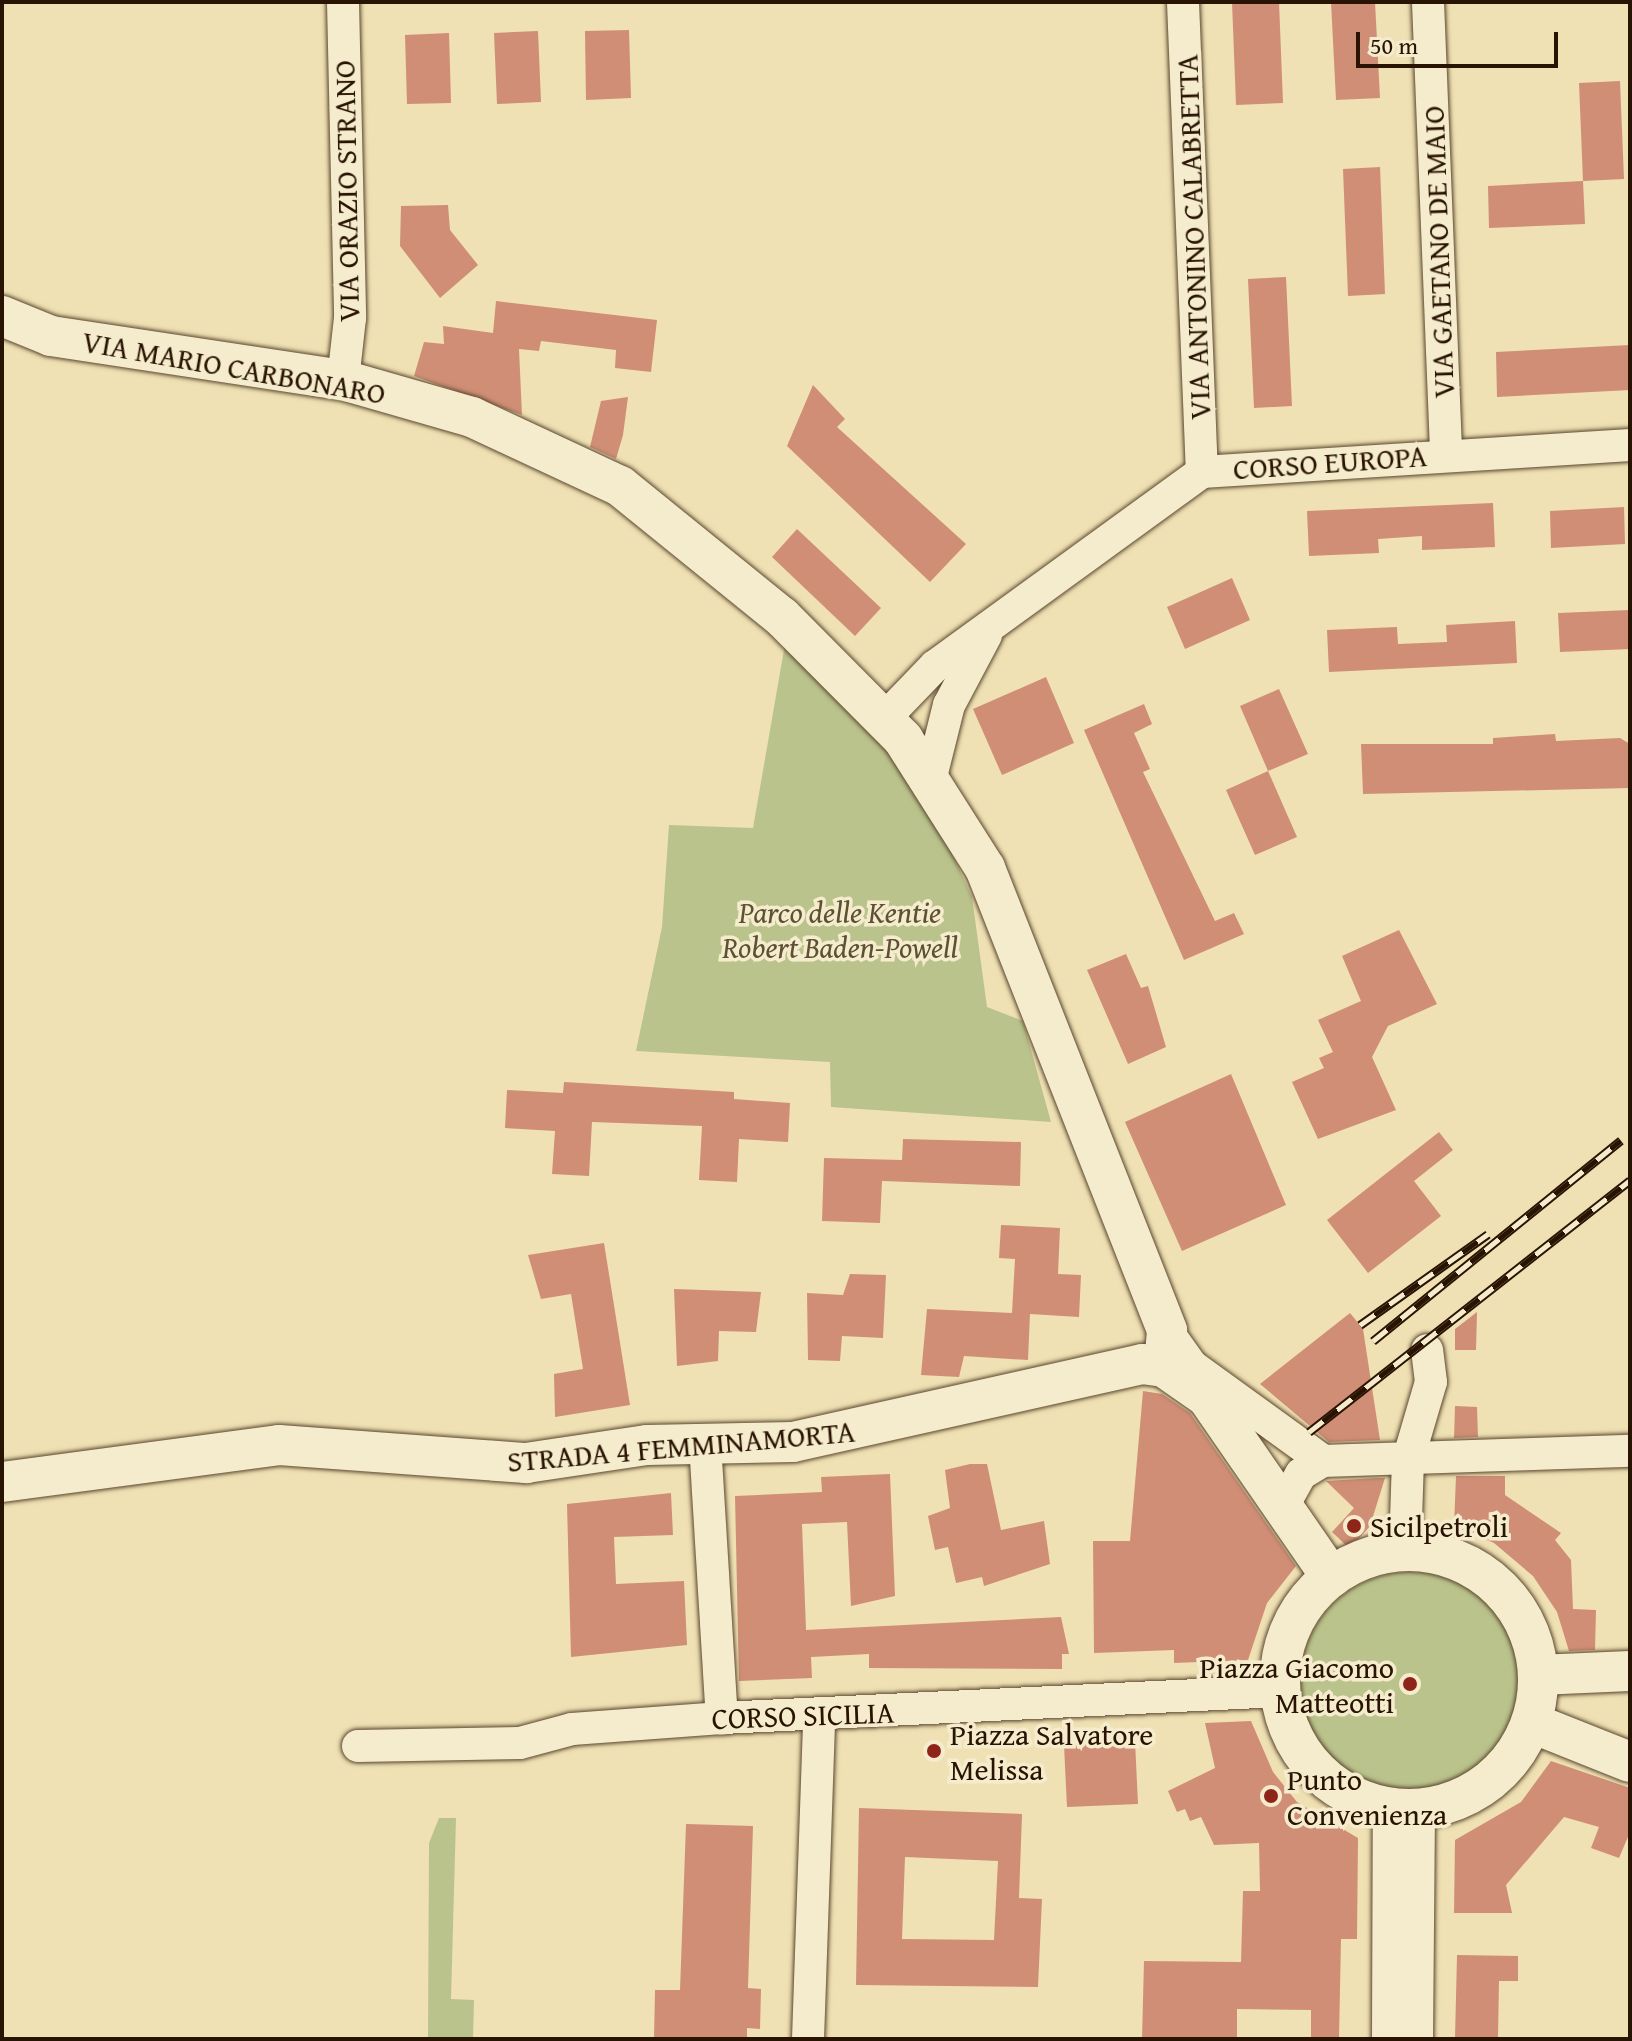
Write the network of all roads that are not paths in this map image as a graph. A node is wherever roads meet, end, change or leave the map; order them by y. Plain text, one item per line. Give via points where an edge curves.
1 (343, 2) edge
2 (1183, 2) edge
3 (1428, 2) edge
4 (2, 316) edge
5 (343, 380) junction
6 (1630, 445) edge
7 (1446, 454) junction
8 (1202, 472) junction
9 (987, 632) junction
10 (883, 720) junction
11 (931, 777) junction
12 (1427, 1350) dead end
13 (1166, 1357) junction
14 (705, 1443) junction
15 (1630, 1451) edge
16 (1408, 1460) junction
17 (1323, 1461) junction
18 (2, 1482) edge
19 (1282, 1508) junction
20 (1406, 1535) junction
21 (1322, 1564) junction
22 (1630, 1671) edge
23 (1555, 1674) junction
24 (1265, 1692) junction
25 (819, 1716) junction
26 (722, 1718) junction
27 (1547, 1731) junction
28 (358, 1746) dead end
29 (1630, 1762) edge
30 (1404, 1827) junction
31 (808, 2039) edge
32 (1388, 2039) edge
33 (1417, 2039) edge

1 - 5 street, VIA ORAZIO STRANO via 350,318
2 - 8 street, VIA ANTONINO CALABRETTA
3 - 7 street, VIA GAETANO DE MAIO
4 - 5 street, VIA MARIO CARBONARO via 51,336
5 - 10 street, VIA MARIO CARBONARO via 472,417 620,486 771,607
6 - 7 street, CORSO EUROPA
7 - 8 street, CORSO EUROPA
8 - 9 street, CORSO EUROPA
9 - 10 street, CORSO EUROPA via 935,666
9 - 11 street via 949,705
10 - 11 street, VIA MARIO CARBONARO
11 - 13 street, VIA MARIO CARBONARO via 985,868 1022,953
12 - 16 street via 1428,1403
13 - 14 street, STRADA 4 FEMMINAMORTA via 838,1436
13 - 17 street
13 - 19 street via 1207,1397
14 - 18 street, STRADA 4 FEMMINAMORTA via 526,1463 279,1445
14 - 26 street
15 - 16 street
16 - 17 street
16 - 20 street
17 - 19 street via 1301,1474
19 - 21 street
20 - 21 street via 1354,1563
20 - 23 street via 1470,1565 1498,1585
21 - 24 street
22 - 23 street
23 - 27 street
24 - 25 street, CORSO SICILIA
24 - 30 street via 1314,1768
25 - 26 street, CORSO SICILIA
25 - 31 street
26 - 28 street, CORSO SICILIA via 572,1729 520,1743
27 - 29 street
27 - 30 street via 1488,1783
30 - 32 street
30 - 33 street

